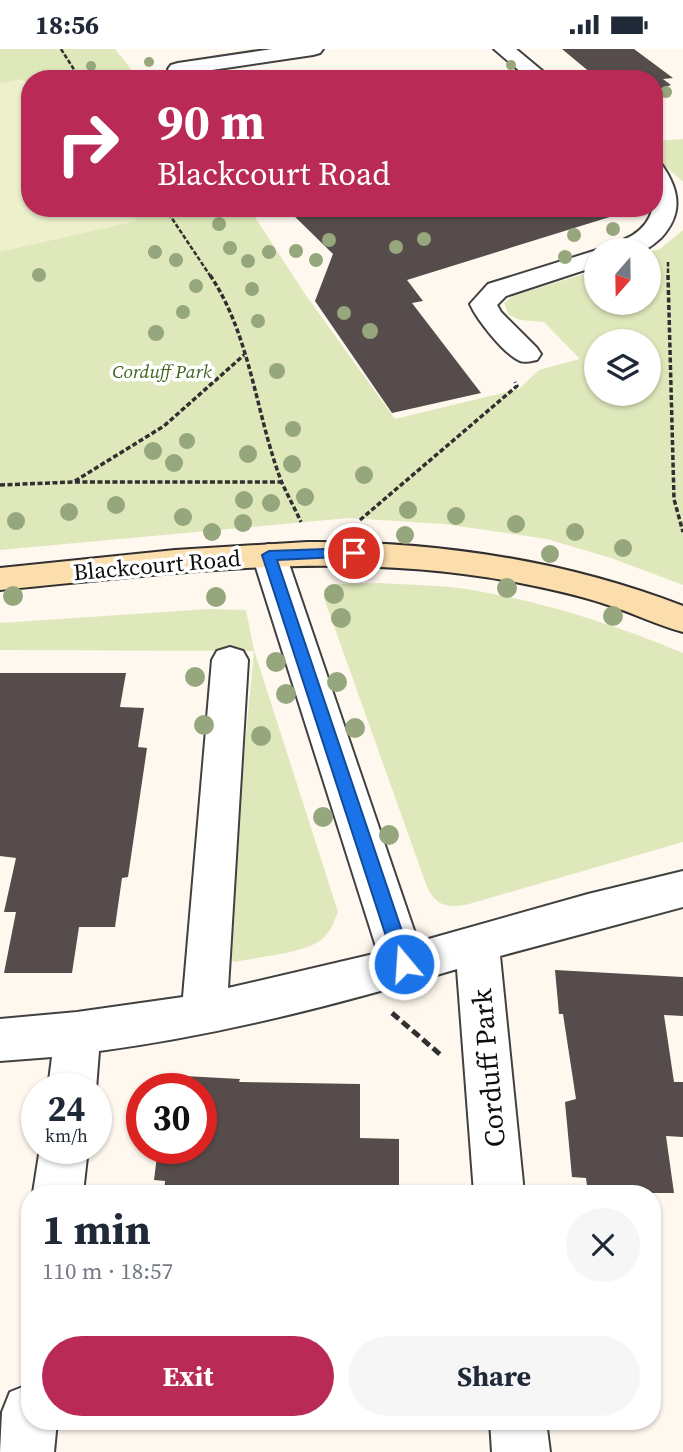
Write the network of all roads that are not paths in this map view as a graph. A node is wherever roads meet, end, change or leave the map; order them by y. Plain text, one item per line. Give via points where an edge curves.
1 (313, 49) edge
2 (504, 49) edge
3 (178, 69) dead end
4 (531, 70) edge
5 (663, 179) edge
6 (649, 238) edge
7 (584, 262) edge
8 (519, 365) road end
9 (269, 555) junction
10 (0, 579) edge
11 (683, 620) edge
12 (230, 660) dead end
13 (683, 889) edge
14 (477, 943) junction
15 (404, 964) junction
16 (204, 1015) junction
17 (79, 1034) junction
18 (0, 1040) edge
19 (74, 1073) edge
20 (62, 1164) edge
21 (59, 1185) edge
22 (498, 1185) edge
23 (27, 1430) edge
24 (519, 1430) edge
25 (24, 1452) edge
26 (521, 1452) edge

1 - 3 street
2 - 4 street
5 - 6 street via 676,205 672,218
7 - 8 street via 497,290 483,304
9 - 10 street, Blackcourt Road
9 - 11 street, Blackcourt Road via 354,553 472,563 598,589
9 - 15 street
12 - 16 street
13 - 14 street
14 - 15 street
14 - 22 street, Corduff Park
15 - 16 street
16 - 17 street
17 - 18 street
17 - 19 street
20 - 21 street
23 - 25 street
24 - 26 street

